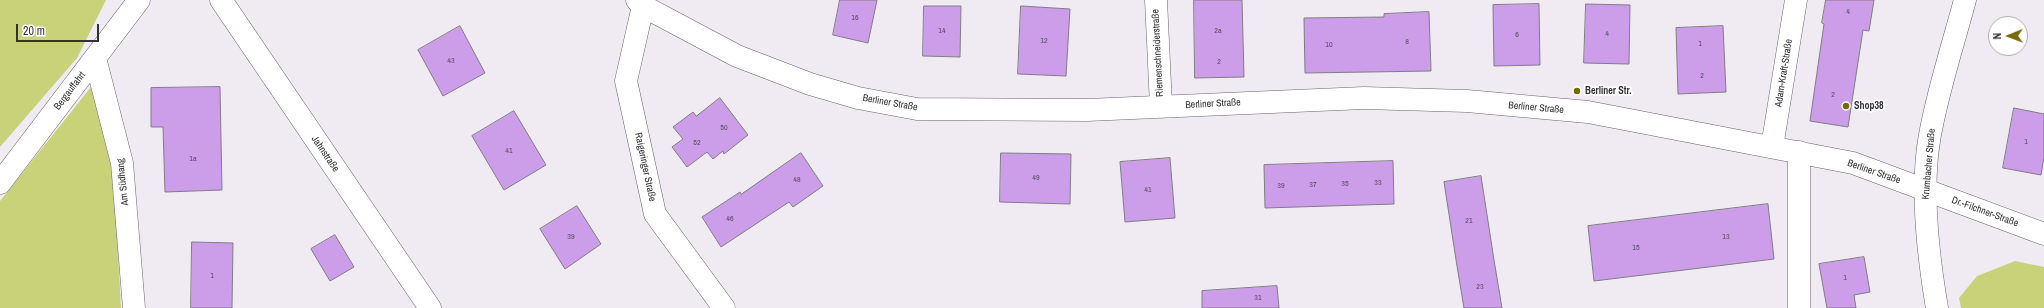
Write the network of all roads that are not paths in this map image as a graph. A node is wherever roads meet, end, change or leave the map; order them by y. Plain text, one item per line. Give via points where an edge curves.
1 (139, 0) edge
2 (221, 0) edge
3 (1156, 0) edge
4 (1796, 0) edge
5 (1965, 0) edge
6 (640, 3) edge
7 (95, 58) junction
8 (1160, 106) junction
9 (1772, 147) junction
10 (1799, 152) junction
11 (0, 183) edge
12 (1925, 190) junction
13 (2044, 234) edge
14 (134, 308) edge
15 (430, 308) edge
16 (724, 308) edge
17 (1799, 308) edge
18 (1937, 308) edge

1 - 7 street, Bergauffahrt
2 - 15 street, Jahnstraße
3 - 8 street, Riemenschneiderstraße
4 - 9 street, Adam-Kraft-Straße
5 - 12 street, Krumbacher Straße via 1929,136
6 - 8 street, Berliner Straße via 737,56 810,84 858,98 917,109 1087,110
6 - 16 street, Raigeringer Straße via 626,81 655,214
7 - 11 street, Bergauffahrt
7 - 14 street, Am Südhang via 122,163
8 - 9 street, Berliner Straße via 1364,98 1467,101 1588,112
9 - 10 street, Berliner Straße
10 - 12 street, Berliner Straße via 1853,163
10 - 17 street
12 - 13 street, Dr.-Filchner-Straße
12 - 18 street, Krumbacher Straße via 1930,271

